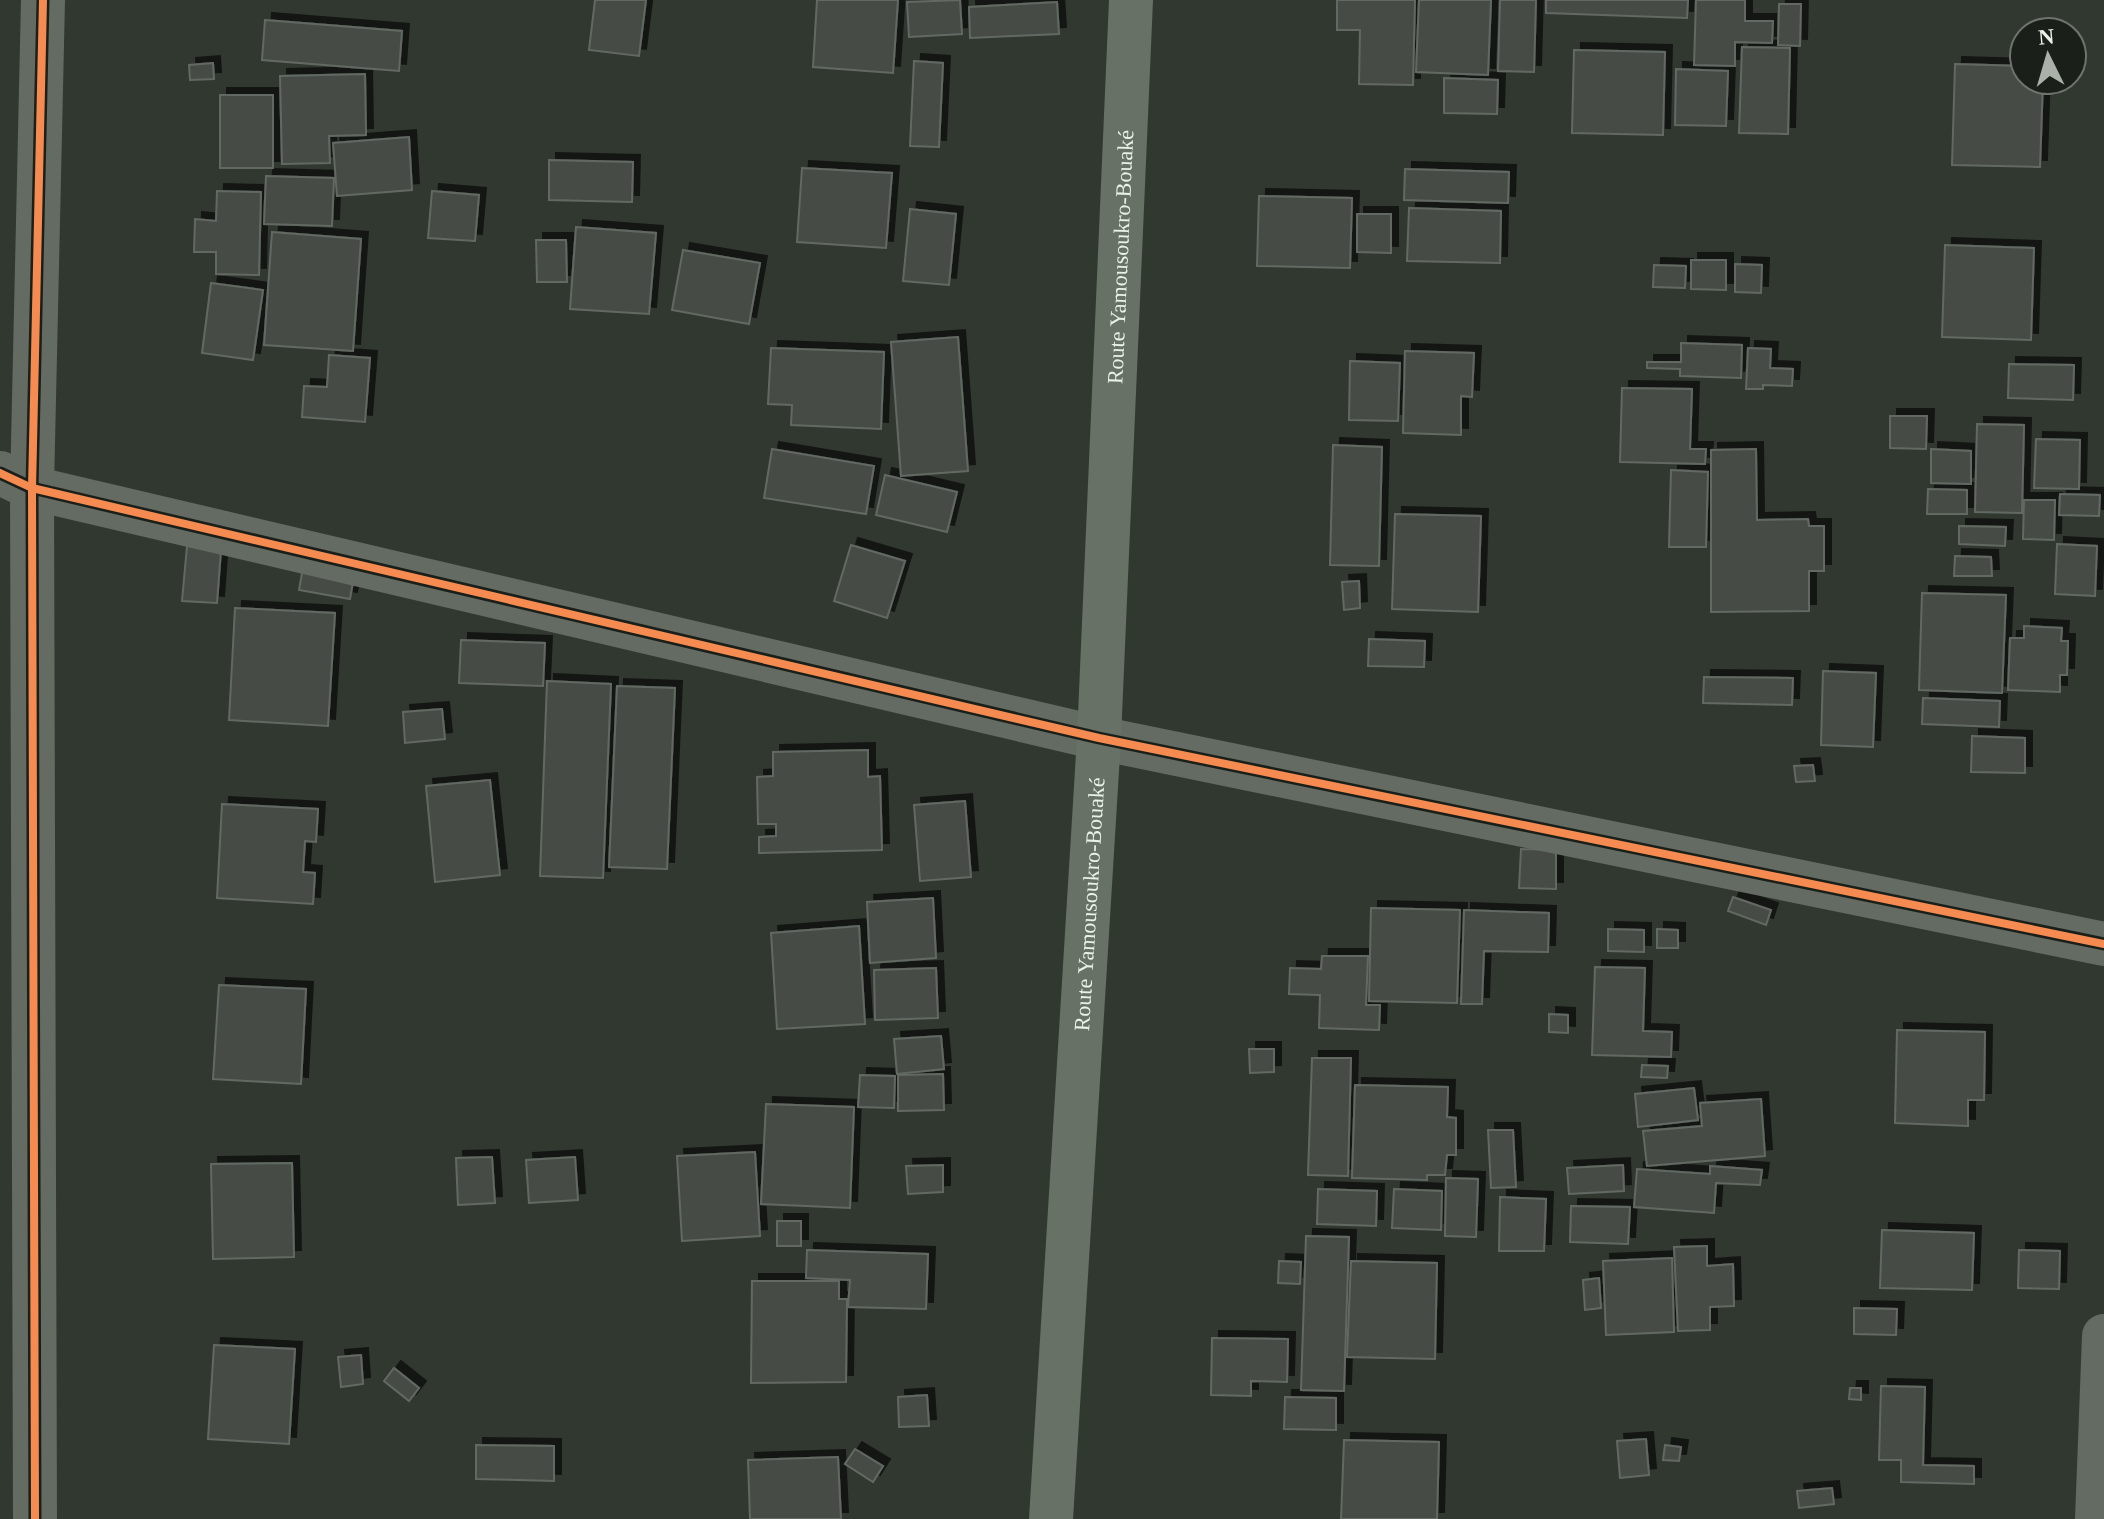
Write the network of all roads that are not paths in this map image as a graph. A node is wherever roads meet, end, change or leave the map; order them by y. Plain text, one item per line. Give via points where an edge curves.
1 (43, 0) edge
2 (1131, 0) edge
3 (16, 481) edge
4 (1099, 738) junction
5 (2104, 944) edge
6 (2104, 1336) edge
7 (35, 1519) edge
8 (1051, 1519) edge
9 (2097, 1519) edge

1 - 3 street
2 - 4 highway, Route Yamousoukro-Bouaké
3 - 4 street
3 - 7 street
4 - 5 street
4 - 8 highway, Route Yamousoukro-Bouaké
6 - 9 street

